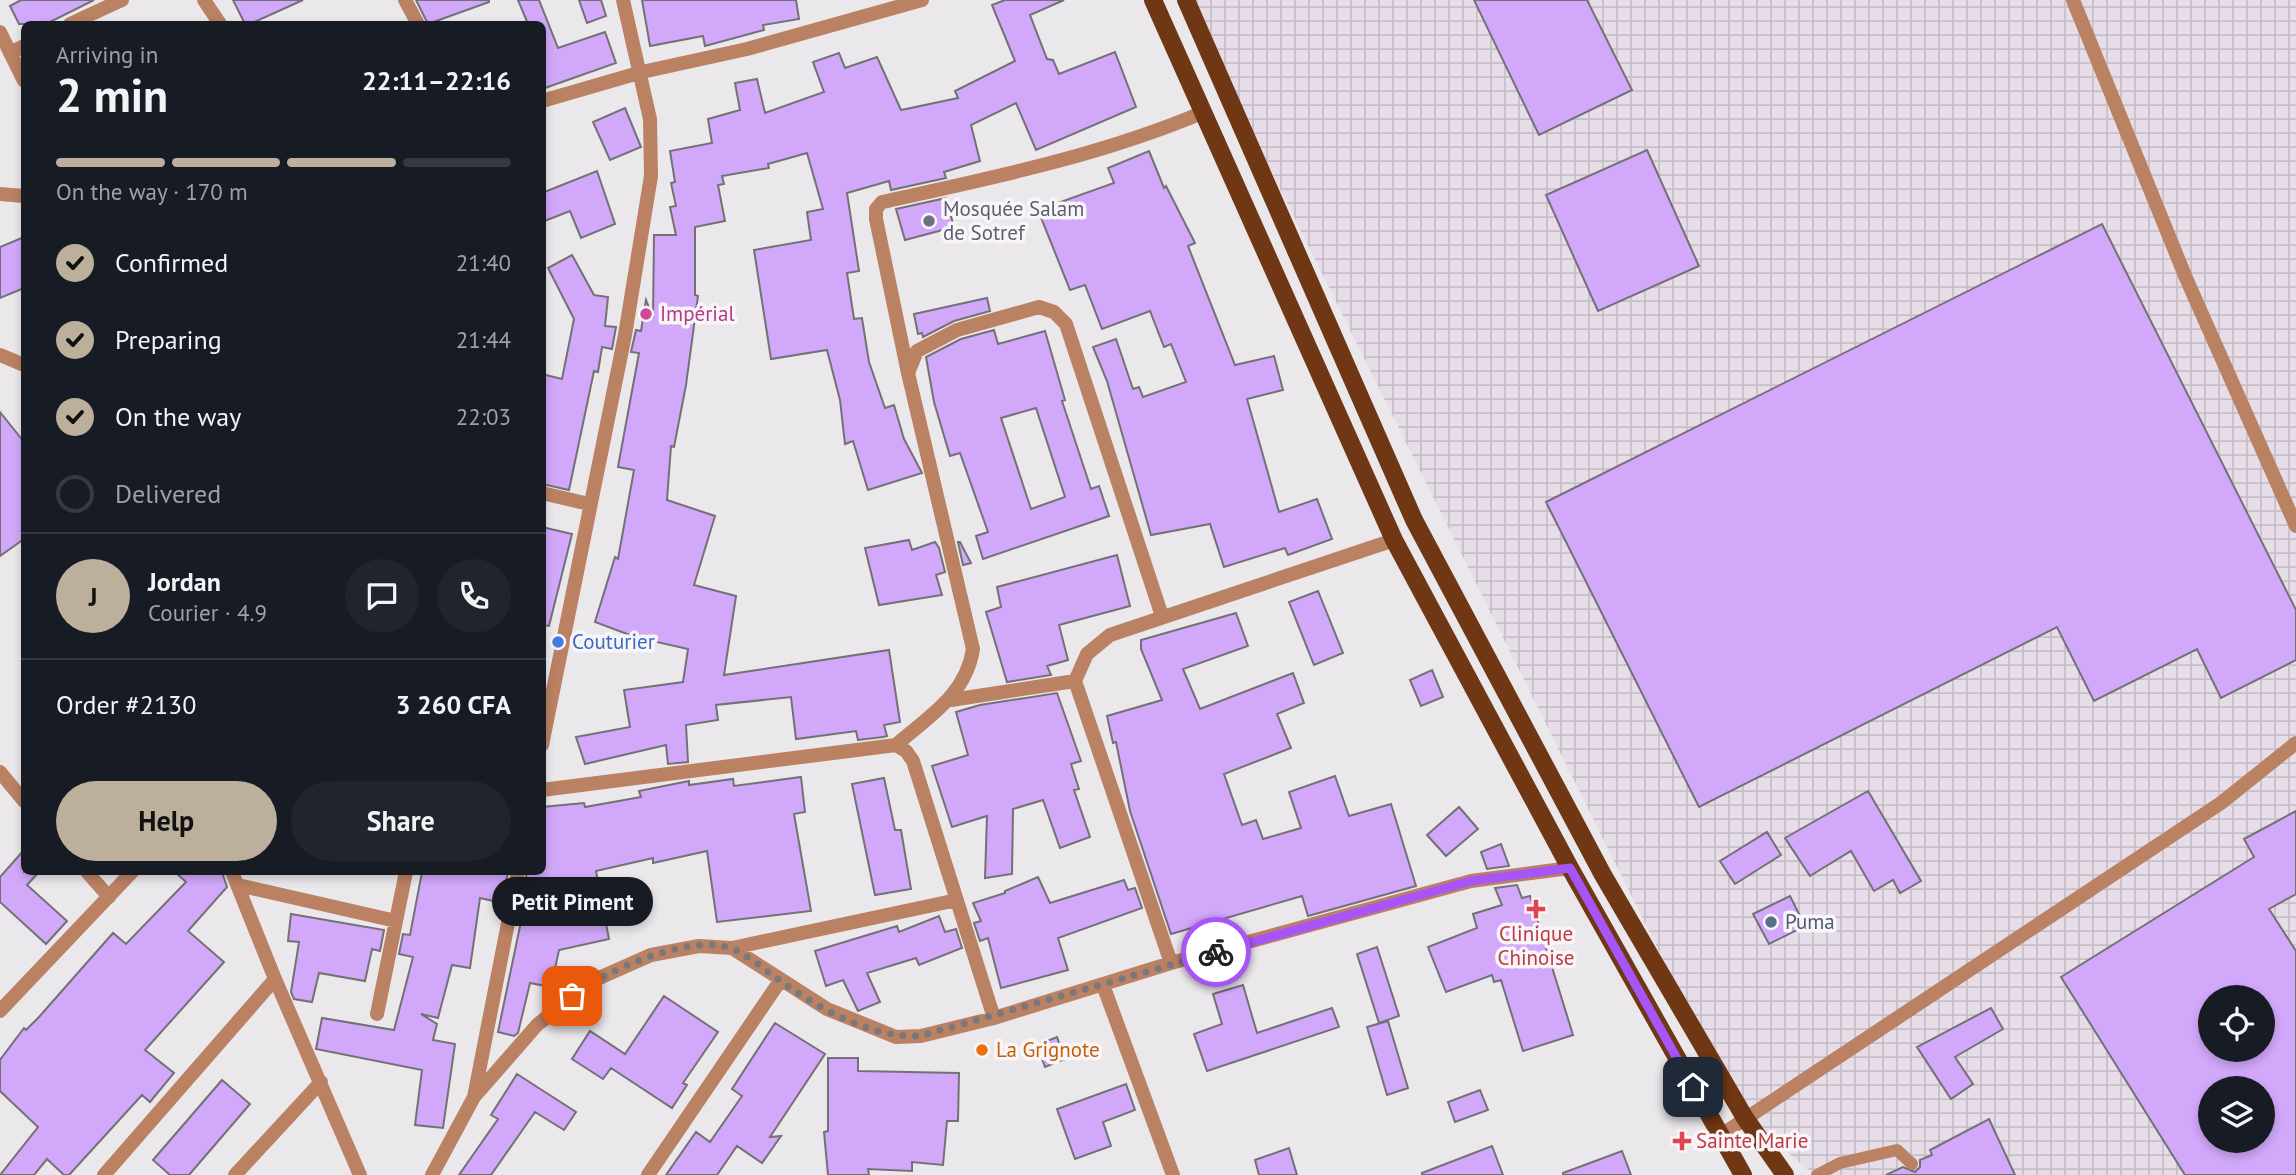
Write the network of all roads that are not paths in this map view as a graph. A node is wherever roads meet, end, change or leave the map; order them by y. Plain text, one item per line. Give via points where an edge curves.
1 (122, 0) edge
2 (204, 0) edge
3 (405, 0) edge
4 (623, 0) edge
5 (922, 0) edge
6 (1153, 0) edge
7 (1186, 0) edge
8 (2073, 0) edge
9 (76, 21) edge
10 (217, 21) edge
11 (416, 21) edge
12 (0, 32) edge
13 (21, 48) edge
14 (10, 53) junction
15 (642, 72) junction
16 (21, 75) edge
17 (546, 100) edge
18 (1204, 112) junction
19 (0, 194) edge
20 (21, 195) edge
21 (0, 355) edge
22 (21, 364) edge
23 (908, 373) junction
24 (546, 494) edge
25 (589, 505) junction
26 (2296, 526) edge
27 (1394, 540) junction
28 (1162, 616) junction
29 (1075, 681) junction
30 (951, 700) junction
31 (546, 725) edge
32 (2296, 743) edge
33 (896, 745) junction
34 (0, 772) edge
35 (546, 789) edge
36 (21, 797) edge
37 (1570, 868) junction
38 (90, 875) edge
39 (129, 875) edge
40 (405, 875) edge
41 (517, 875) edge
42 (235, 878) edge
43 (109, 897) junction
44 (957, 900) junction
45 (396, 921) junction
46 (732, 948) junction
47 (1171, 963) junction
48 (275, 979) junction
49 (780, 981) junction
50 (1103, 985) junction
51 (0, 1011) edge
52 (377, 1014) dead end
53 (994, 1017) junction
54 (321, 1082) junction
55 (474, 1097) junction
56 (1745, 1118) junction
57 (1721, 1135) junction
58 (1912, 1164) dead end
59 (104, 1175) edge
60 (235, 1175) edge
61 (360, 1175) edge
62 (432, 1175) edge
63 (648, 1175) edge
64 (1174, 1175) edge
65 (1743, 1175) edge
66 (1785, 1175) edge
67 (1817, 1175) edge

1 - 9 street
2 - 10 street
3 - 11 street
4 - 15 street
5 - 15 street via 747,49
6 - 18 main road
7 - 56 main road via 1414,520 1603,875
8 - 26 street via 2186,278
12 - 14 street
13 - 14 street
14 - 16 street
15 - 17 street
15 - 25 street via 650,119 651,176 625,335
18 - 23 street via 1146,136 1020,172 882,202 876,219
18 - 27 main road
19 - 20 street
21 - 22 street
23 - 28 street via 917,351 957,330 1040,307 1054,312 1066,324
23 - 30 street via 973,649 971,664
24 - 25 street
25 - 31 street
27 - 28 street
27 - 37 main road
28 - 29 street via 1110,635 1087,654
29 - 30 street
29 - 47 street
30 - 33 street
32 - 56 street via 2221,803
33 - 35 street
33 - 44 street via 913,761
34 - 36 street
37 - 47 street via 1471,881
37 - 57 main road
38 - 43 street
39 - 43 street
40 - 45 street
41 - 55 street
42 - 45 street
42 - 48 street
43 - 51 street
44 - 46 street
44 - 53 street
45 - 52 street
46 - 49 street
46 - 55 street via 699,946 651,955 590,982 537,1025
47 - 50 street
48 - 54 street
48 - 59 street
49 - 53 street via 827,1009 896,1037 920,1036
49 - 63 street
50 - 53 street
50 - 64 street
54 - 60 street
54 - 61 street
55 - 62 street
56 - 57 street
56 - 66 main road
57 - 65 main road
58 - 67 lane via 1897,1150 1840,1163

